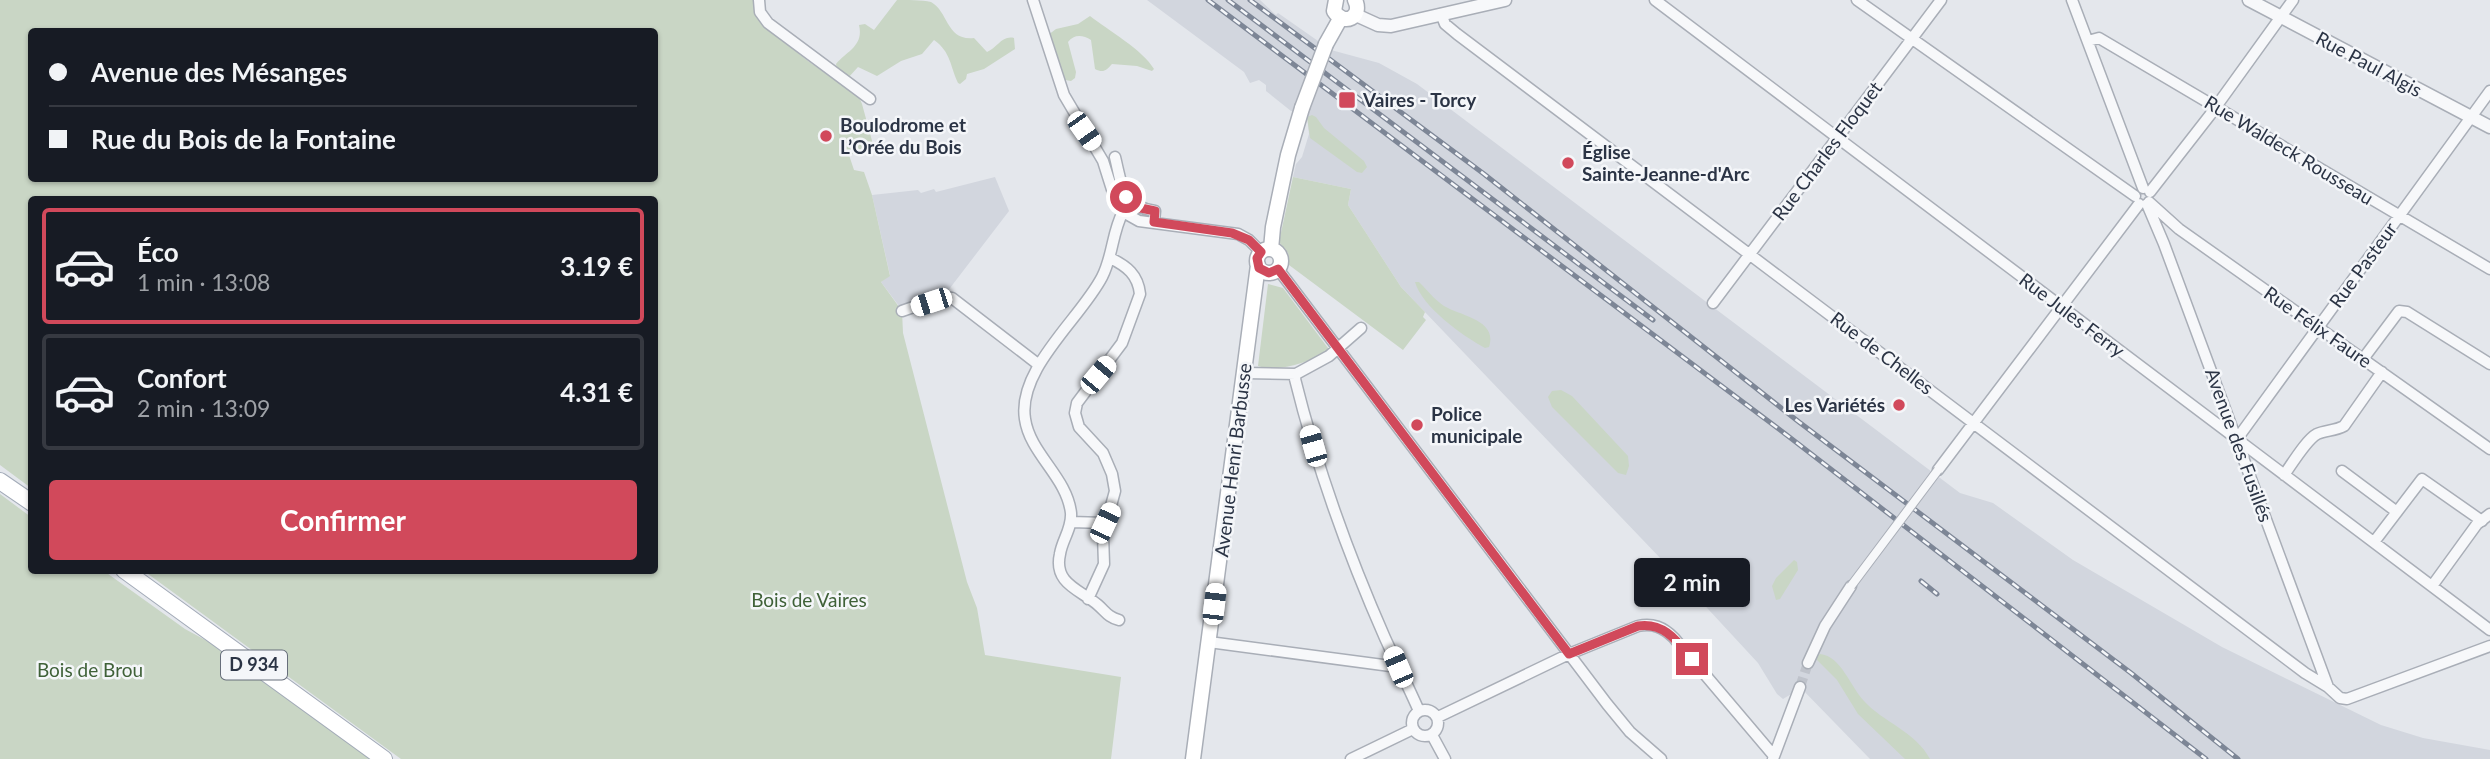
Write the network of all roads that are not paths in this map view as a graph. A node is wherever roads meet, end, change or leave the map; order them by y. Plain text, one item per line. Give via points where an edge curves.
1 (759, 0) edge
2 (1033, 0) edge
3 (1336, 0) edge
4 (1505, 0) edge
5 (1655, 0) edge
6 (1857, 0) edge
7 (1941, 0) edge
8 (2072, 0) edge
9 (2249, 0) edge
10 (2292, 0) edge
11 (1356, 7) edge
12 (1441, 14) junction
13 (2280, 17) junction
14 (1340, 19) junction
15 (1912, 39) junction
16 (2088, 41) junction
17 (2490, 91) edge
18 (870, 99) dead end
19 (2215, 106) junction
20 (2471, 117) junction
21 (2490, 128) edge
22 (1837, 138) junction
23 (1115, 157) dead end
24 (2144, 198) junction
25 (1123, 212) junction
26 (2399, 215) junction
27 (1154, 217) junction
28 (1750, 254) junction
29 (1110, 258) junction
30 (1267, 261) junction
31 (2490, 269) edge
32 (1713, 303) dead end
33 (2062, 307) junction
34 (902, 311) dead end
35 (2318, 327) junction
36 (1361, 328) dead end
37 (1338, 350) junction
38 (2363, 359) junction
39 (2490, 364) edge
40 (1039, 365) junction
41 (2382, 372) junction
42 (1245, 373) junction
43 (1296, 373) junction
44 (1974, 424) junction
45 (2237, 439) junction
46 (2490, 449) edge
47 (1938, 470) joint
48 (2342, 471) dead end
49 (2284, 475) junction
50 (0, 481) edge
51 (28, 500) edge
52 (2397, 512) junction
53 (2486, 517) edge
54 (1071, 522) junction
55 (1105, 523) junction
56 (2374, 542) junction
57 (130, 574) edge
58 (1851, 586) joint
59 (2431, 586) junction
60 (1088, 598) junction
61 (1119, 620) dead end
62 (2490, 630) edge
63 (1209, 642) junction
64 (2490, 646) edge
65 (1569, 654) junction
66 (1808, 663) tunnel mouth
67 (1398, 667) junction
68 (1800, 687) tunnel mouth
69 (2328, 687) junction
70 (1419, 711) junction
71 (1438, 717) junction
72 (1413, 729) junction
73 (1432, 735) junction
74 (1648, 749) junction
75 (1774, 758) edge
76 (384, 759) edge
77 (1193, 759) edge
78 (1351, 759) edge
79 (1445, 759) edge
80 (1639, 759) edge
81 (1661, 759) edge

1 - 18 street via 768,23
2 - 25 street via 1064,95 1103,161
3 - 14 main road via 1334,11
4 - 12 street
5 - 22 street, Rue Jules Ferry
6 - 15 street, Rue Félix Faure
7 - 15 street, Rue Charles Floquet
8 - 16 street, Avenue des Fusillés
9 - 13 street, Rue Paul Algis
10 - 13 street
11 - 12 street via 1383,26
11 - 14 main road via 1349,20
12 - 28 street, Rue de Chelles via 1457,34
13 - 19 street
13 - 20 street, Rue Paul Algis
14 - 30 main road, bridge via 1302,108
15 - 22 street, Rue Charles Floquet
15 - 24 street, Rue Félix Faure
16 - 19 street, Rue Waldeck Rousseau via 2099,38
16 - 24 street, Avenue des Fusillés
17 - 20 street, Rue Pasteur
19 - 24 street
19 - 26 street, Rue Waldeck Rousseau
20 - 21 street, Rue Paul Algis
20 - 26 street, Rue Pasteur
22 - 28 street, Rue Charles Floquet
22 - 33 street, Rue Jules Ferry
23 - 27 street via 1126,197
24 - 33 street
24 - 35 street, Rue Félix Faure via 2179,229
24 - 45 street, Avenue des Fusillés
25 - 27 street via 1139,221
25 - 29 street
26 - 31 street, Rue Waldeck Rousseau
26 - 35 street, Rue Pasteur
27 - 30 street via 1238,234
28 - 32 street, Rue Charles Floquet
28 - 44 street, Rue de Chelles
29 - 40 street via 1093,293
29 - 55 street via 1132,272 1139,302 1122,343 1075,412 1079,427 1103,453 1112,474 1114,500
30 - 37 street
30 - 42 main road, Avenue Henri Barbusse via 1255,286
33 - 44 street
33 - 45 street, Rue Jules Ferry
34 - 40 street via 942,297 952,299
35 - 38 street, Rue Félix Faure
35 - 45 street, Rue Pasteur
36 - 37 street
37 - 43 street
37 - 65 street
38 - 39 street via 2399,311
38 - 41 street, Rue Félix Faure
40 - 54 street via 1027,392 1025,418 1065,492
41 - 46 street, Rue Félix Faure
41 - 49 street via 2344,426 2311,438
42 - 43 street
42 - 63 main road, Avenue Henri Barbusse
43 - 67 street via 1337,519
44 - 47 street
44 - 69 street, Rue de Chelles
45 - 49 street, Rue Jules Ferry
45 - 69 street, Avenue des Fusillés
47 - 58 street, bridge
48 - 52 street
49 - 56 street, Rue Jules Ferry
50 - 51 main road
52 - 53 street via 2422,479
52 - 56 street
53 - 59 street
54 - 55 street
54 - 60 street via 1060,553 1060,569 1069,585
55 - 60 street via 1104,564
56 - 59 street, Rue Jules Ferry
57 - 76 main road, D 934
58 - 66 street
59 - 62 street, Rue Jules Ferry
60 - 61 street via 1107,617
63 - 67 street
63 - 77 main road, Avenue Henri Barbusse
64 - 69 street, Rue de Chelles via 2347,699
65 - 71 street
65 - 74 street
65 - 75 street via 1638,626 1660,627
67 - 70 street
68 - 75 street
70 - 71 street via 1429,710
70 - 72 street via 1412,719
71 - 73 street via 1438,729
72 - 73 street via 1419,735
72 - 78 street
73 - 79 street
74 - 80 street
74 - 81 street

